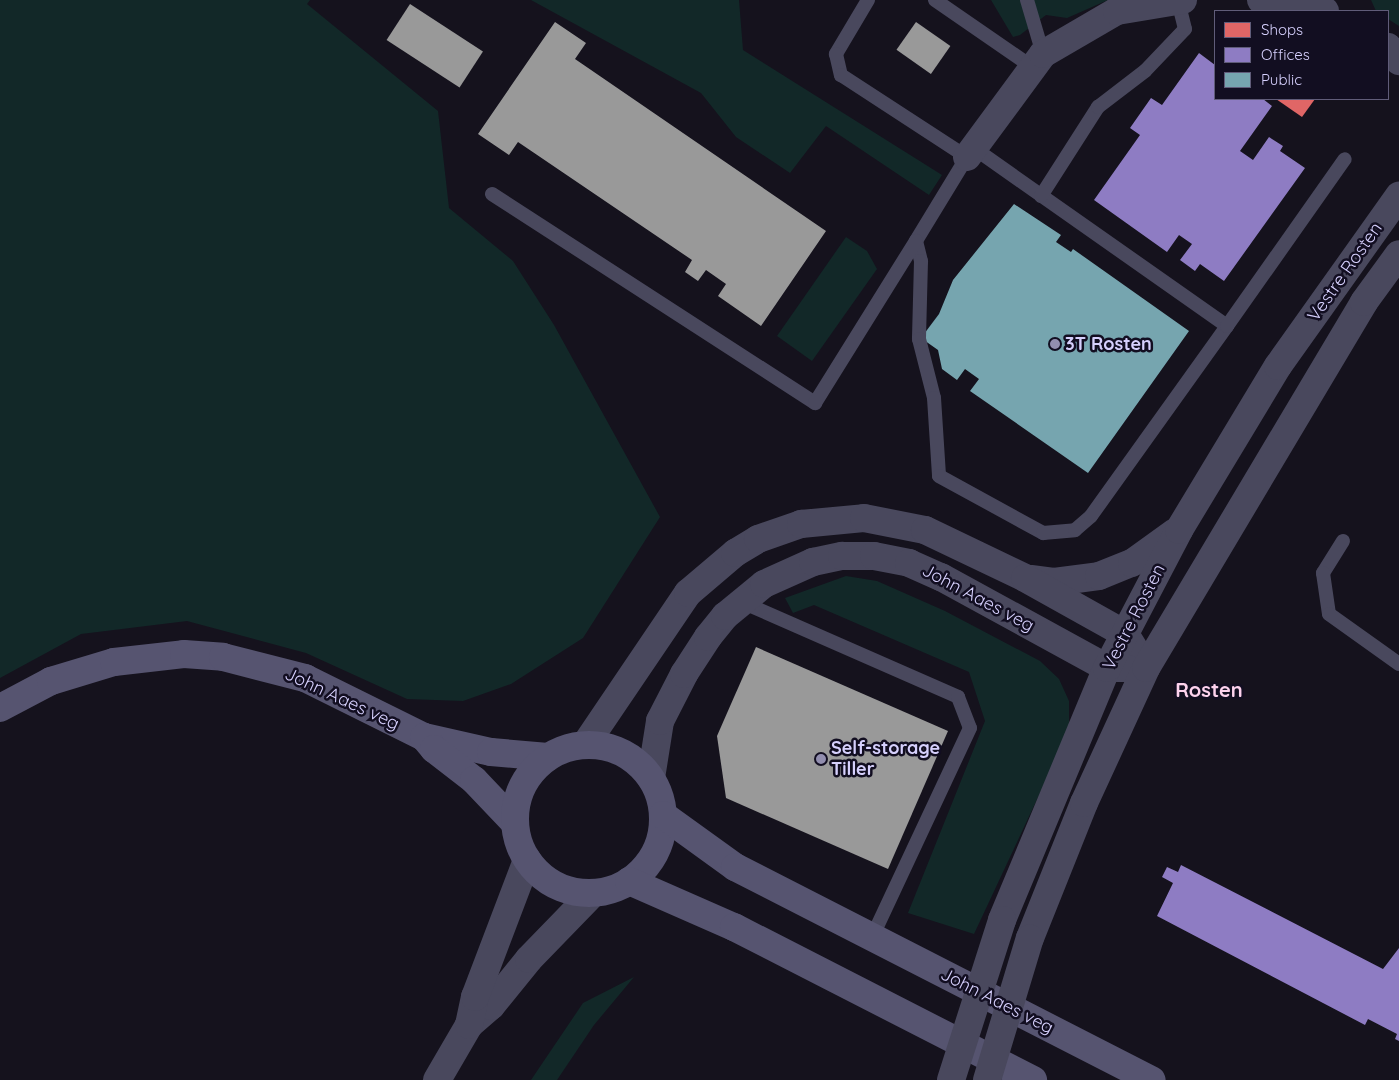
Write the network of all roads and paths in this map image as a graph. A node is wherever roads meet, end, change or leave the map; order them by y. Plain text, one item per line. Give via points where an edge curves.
1 (868, 0) edge
2 (935, 0) edge
3 (1027, 0) edge
4 (1181, 0) edge
5 (1261, 0) edge
6 (1319, 10) edge
7 (1389, 48) edge
8 (1038, 60) junction
9 (1399, 61) edge
10 (970, 152) junction
11 (1345, 159) dead end
12 (492, 194) dead end
13 (1041, 196) junction
14 (1399, 196) edge
15 (916, 241) junction
16 (1399, 254) edge
17 (1227, 326) junction
18 (1179, 530) junction
19 (1343, 540) dead end
20 (1025, 578) junction
21 (742, 602) junction
22 (1125, 634) junction
23 (1399, 664) edge
24 (1107, 668) junction
25 (1146, 668) junction
26 (0, 708) edge
27 (424, 737) junction
28 (585, 745) junction
29 (548, 756) junction
30 (651, 778) junction
31 (663, 815) junction
32 (515, 823) junction
33 (527, 860) junction
34 (630, 881) junction
35 (593, 893) junction
36 (872, 937) junction
37 (469, 1024) junction
38 (437, 1080) edge
39 (951, 1080) edge
40 (987, 1080) edge
41 (1033, 1080) edge
42 (1152, 1080) edge

1 - 10 lane via 836,54 841,75
2 - 8 lane
3 - 8 lane
4 - 8 street via 1117,12
4 - 13 lane via 1186,29 1145,71 1098,107
5 - 6 street
7 - 9 street
8 - 10 street
10 - 13 lane
10 - 15 lane
11 - 17 lane
12 - 15 lane via 815,403
13 - 17 lane
14 - 18 street, Vestre Rosten via 1278,366
15 - 17 lane via 921,261 919,338 934,398 939,476 1043,532 1075,530 1091,516
16 - 25 street, Vestre Rosten via 1364,302
18 - 20 street, John Aaes veg via 1132,564 1099,576 1054,582
18 - 22 street, Vestre Rosten
19 - 23 lane via 1323,573 1328,614
20 - 22 street, John Aaes veg
20 - 28 street, John Aaes veg via 925,530 896,522 842,518 783,528 735,553 688,594
21 - 24 street, John Aaes veg via 786,571 813,562 842,556 874,556 909,562
21 - 30 street, John Aaes veg via 708,637 674,691 656,736
21 - 36 lane via 958,696 970,728
22 - 24 street, Vestre Rosten
22 - 25 street, John Aaes veg
24 - 25 street, John Aaes veg
24 - 39 street, Vestre Rosten, bridge via 1002,920
25 - 40 street, Vestre Rosten, bridge via 1084,803 1030,938
26 - 27 main road, John Aaes veg via 51,681 114,662 165,655 223,657 305,678
27 - 29 main road, John Aaes veg via 491,752
27 - 32 main road, John Aaes veg via 474,780
28 - 29 main road via 565,748
28 - 30 main road via 604,745 622,753 639,764
29 - 32 main road via 522,786
30 - 31 main road via 660,795
31 - 34 main road via 655,852
31 - 36 main road, John Aaes veg via 735,867
32 - 33 main road via 518,844
33 - 35 main road via 552,885 571,892
33 - 37 street via 475,997
34 - 35 main road
34 - 41 main road via 734,927
35 - 37 street via 528,959 491,1006
36 - 42 main road, John Aaes veg
37 - 38 street

